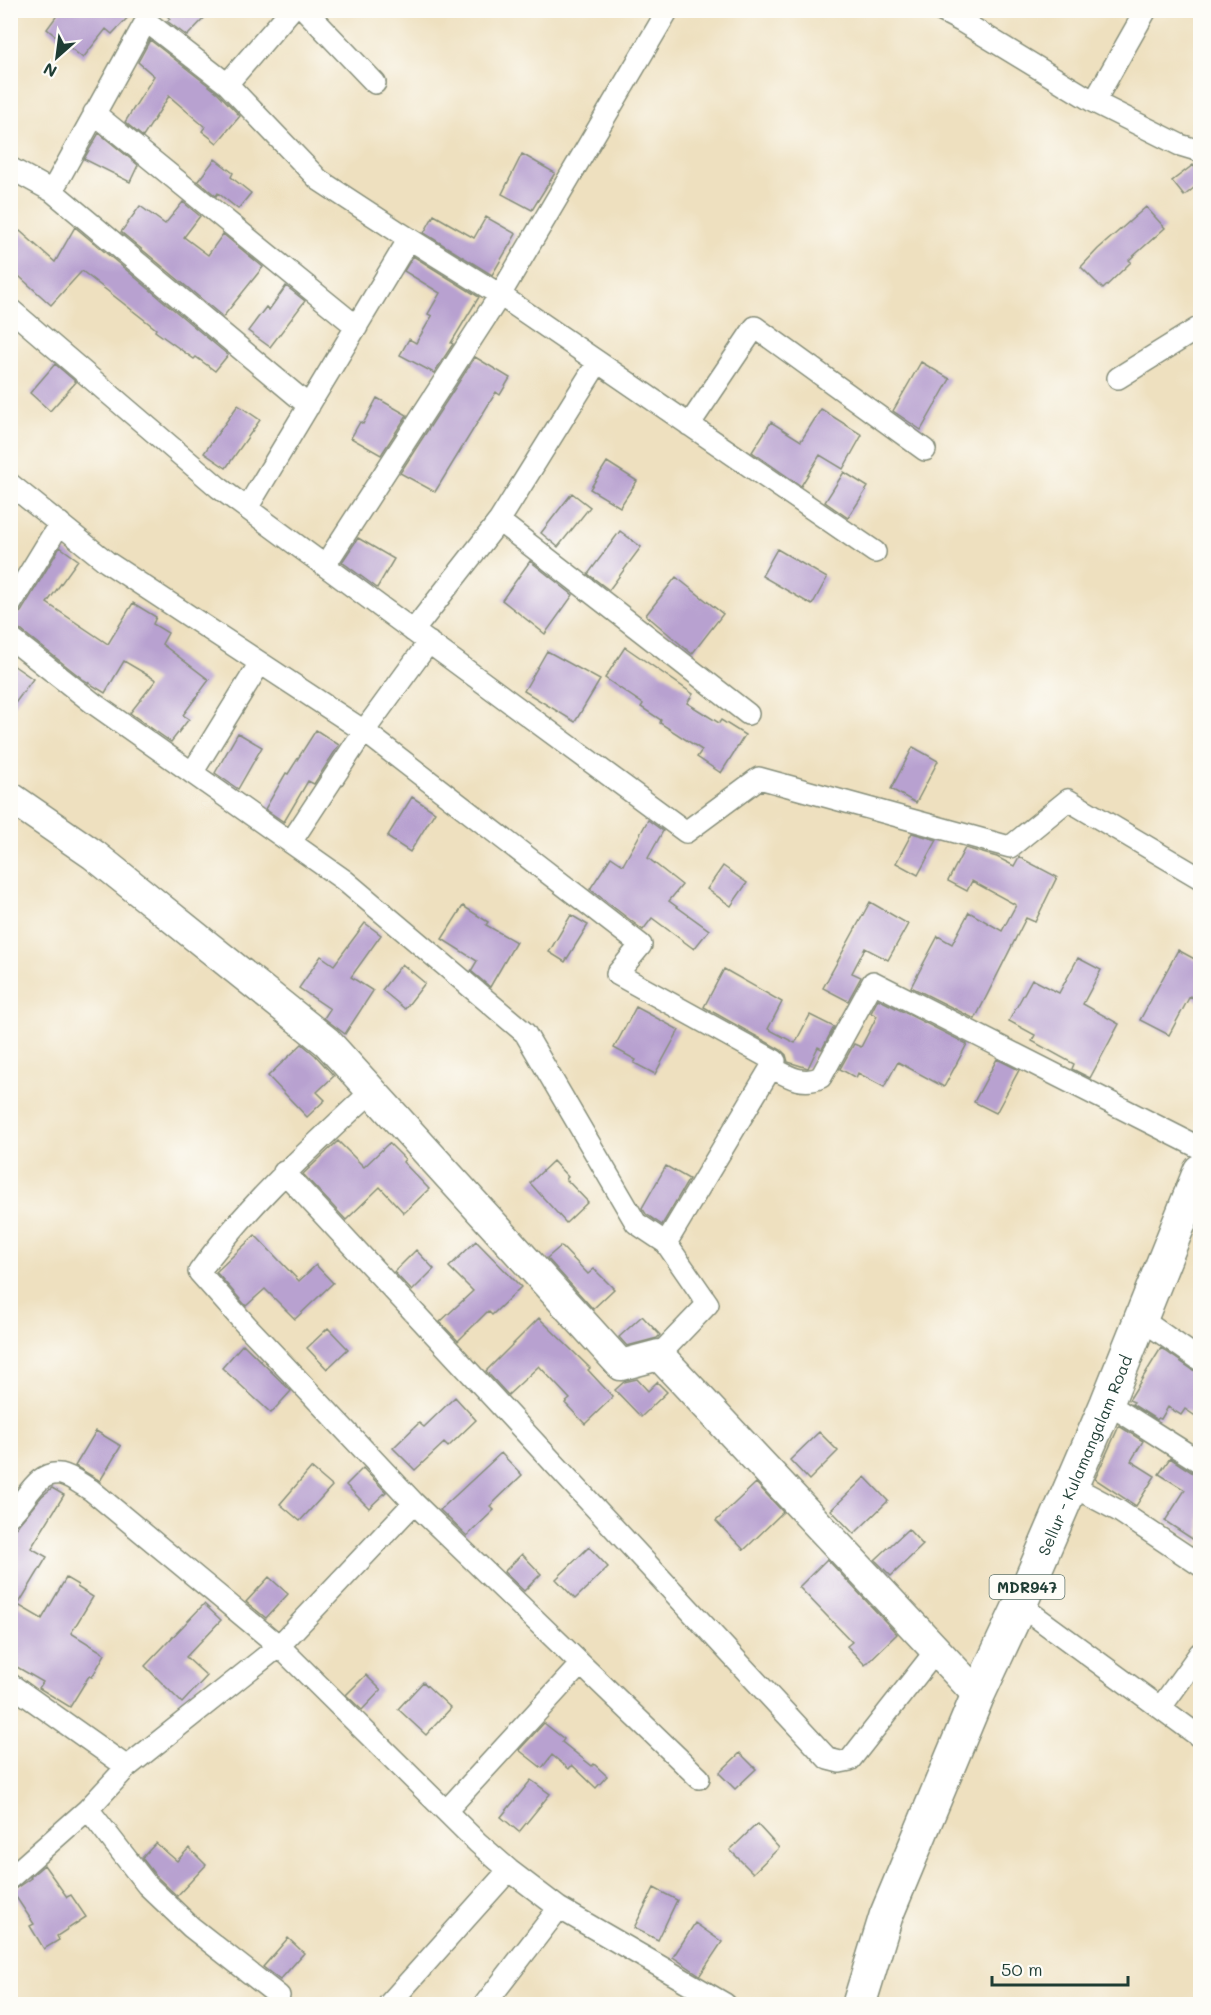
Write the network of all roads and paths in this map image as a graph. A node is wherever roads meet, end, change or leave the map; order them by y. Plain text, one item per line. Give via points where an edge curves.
1 (291, 10) edge
2 (305, 10) edge
3 (668, 10) edge
4 (940, 10) edge
5 (1146, 10) edge
6 (375, 83) dead end
7 (227, 84) junction
8 (1094, 102) junction
9 (94, 113) junction
10 (1200, 150) edge
11 (10, 168) edge
12 (52, 191) junction
13 (409, 239) junction
14 (500, 295) junction
15 (10, 309) edge
16 (357, 327) junction
17 (1200, 327) edge
18 (598, 363) junction
19 (1118, 378) dead end
20 (309, 406) junction
21 (689, 425) junction
22 (925, 450) dead end
23 (10, 484) edge
24 (248, 508) junction
25 (499, 521) junction
26 (60, 523) junction
27 (875, 552) dead end
28 (325, 566) junction
29 (10, 605) edge
30 (421, 636) junction
31 (10, 638) edge
32 (260, 663) junction
33 (748, 714) dead end
34 (364, 731) junction
35 (192, 773) junction
36 (10, 797) edge
37 (291, 842) junction
38 (1200, 878) edge
39 (771, 1068) junction
40 (372, 1091) junction
41 (1200, 1148) edge
42 (1200, 1171) edge
43 (284, 1172) junction
44 (666, 1243) junction
45 (1141, 1319) junction
46 (659, 1355) junction
47 (1200, 1360) edge
48 (1107, 1402) junction
49 (1200, 1462) edge
50 (1070, 1485) junction
51 (414, 1503) junction
52 (10, 1515) edge
53 (1200, 1565) edge
54 (1020, 1605) junction
55 (279, 1646) junction
56 (935, 1652) junction
57 (1200, 1653) edge
58 (581, 1664) junction
59 (10, 1684) edge
60 (978, 1695) junction
61 (1161, 1707) junction
62 (1200, 1737) edge
63 (127, 1767) junction
64 (699, 1778) dead end
65 (88, 1809) junction
66 (446, 1811) junction
67 (509, 1870) junction
68 (10, 1878) edge
69 (559, 1908) junction
70 (279, 1996) dead end
71 (388, 2004) edge
72 (485, 2004) edge
73 (725, 2004) edge
74 (859, 2004) edge

1 - 7 street
2 - 6 street
3 - 14 street
4 - 8 street
5 - 8 street
7 - 9 street via 146,21
7 - 13 street via 319,180
8 - 10 street via 1180,145
9 - 12 street
9 - 16 street
11 - 12 street
12 - 20 street
13 - 14 street
13 - 16 street
14 - 18 street
14 - 28 street
15 - 24 street via 218,487
16 - 20 street
17 - 19 street
18 - 21 street
18 - 25 street
20 - 24 street
21 - 22 street via 755,327
21 - 27 street
23 - 26 street
24 - 28 street
25 - 30 street
25 - 33 street
26 - 29 street
26 - 32 street via 107,562
28 - 30 street
30 - 34 street
30 - 38 street via 686,832 759,778 1010,847 1068,800
31 - 35 street
32 - 34 street
32 - 35 street
34 - 37 street
34 - 39 street via 641,945 617,974 775,1061
35 - 37 street
36 - 40 street via 94,855 327,1042
37 - 44 street via 344,880 525,1033 636,1223
39 - 41 street via 791,1078 812,1082 821,1077 873,982
39 - 44 street
40 - 43 street
40 - 46 street via 621,1365
42 - 45 main road, Sellur - Kulamangalam Road / MDR947
43 - 51 street via 199,1272
43 - 56 street via 828,1759 850,1760
44 - 46 street via 708,1304
45 - 47 street
45 - 48 main road, Sellur - Kulamangalam Road / MDR947
46 - 56 street
48 - 49 street
48 - 50 main road, Sellur - Kulamangalam Road / MDR947
50 - 53 street via 1119,1511
50 - 54 main road, Sellur - Kulamangalam Road / MDR947
51 - 55 street
51 - 58 street
52 - 55 street via 39,1480 63,1474 91,1490
54 - 60 main road, Sellur - Kulamangalam Road / MDR947
54 - 61 street
55 - 63 street
55 - 66 street
56 - 60 street
57 - 61 street
58 - 64 street
58 - 66 street
59 - 63 street
60 - 74 main road, Sellur - Kulamangalam Road / MDR947 via 886,1916
61 - 62 street
63 - 65 street
65 - 68 street
65 - 70 street via 154,1892 191,1927
66 - 67 street
67 - 69 street
67 - 71 street
69 - 72 street
69 - 73 street

